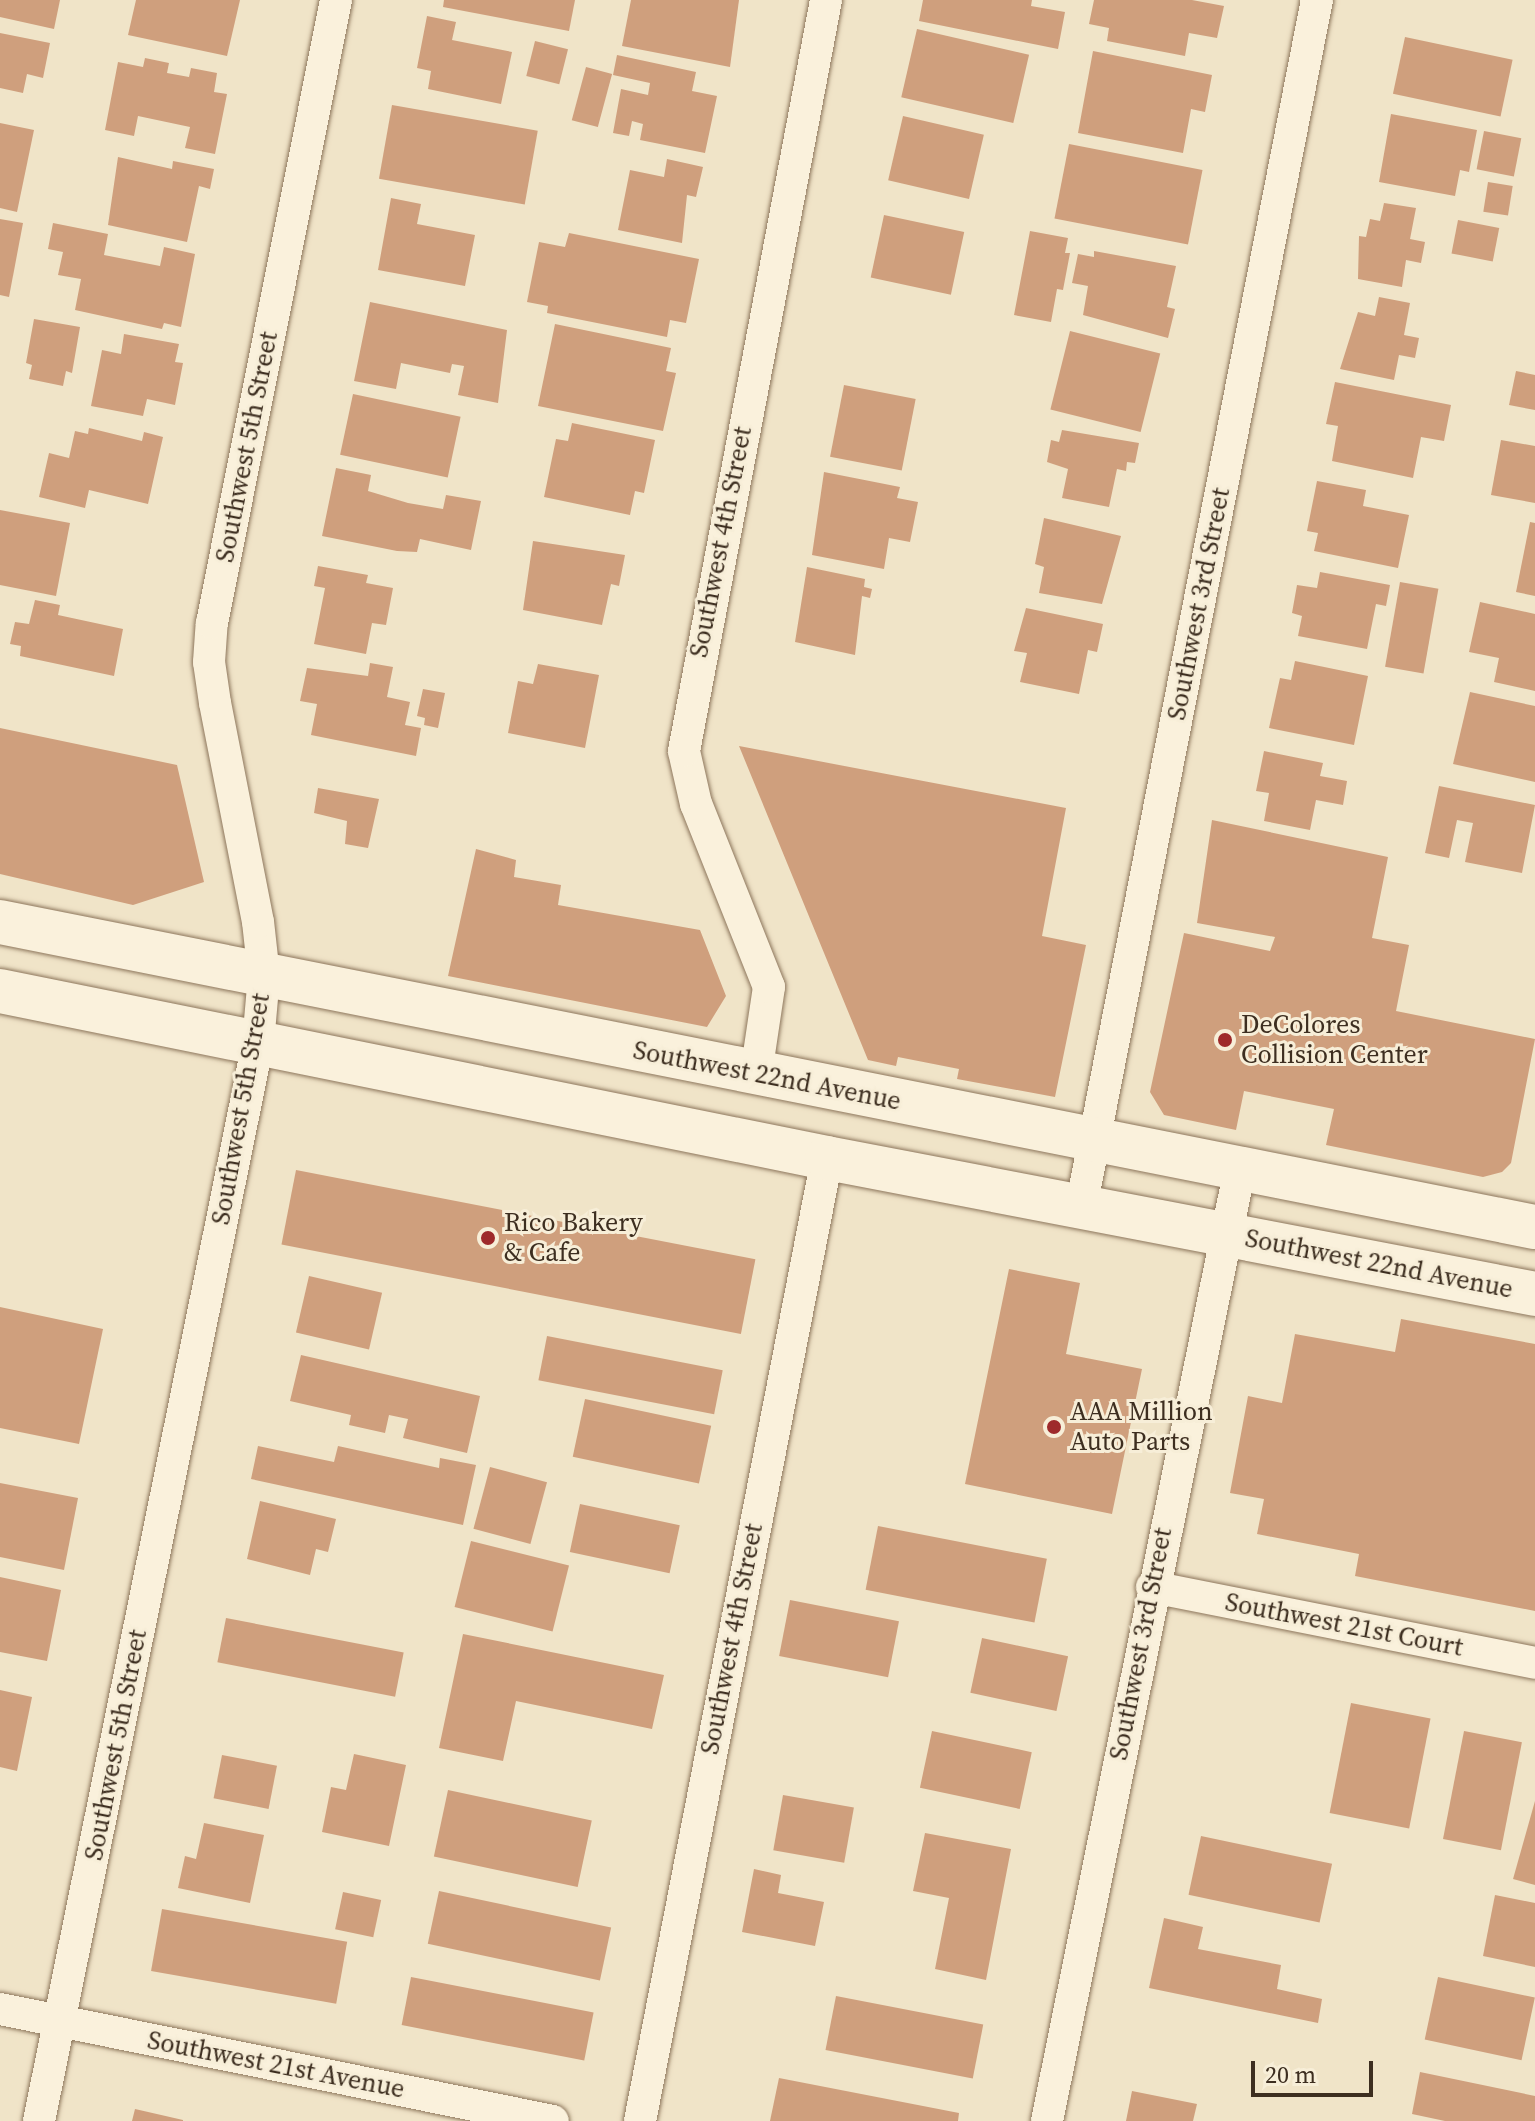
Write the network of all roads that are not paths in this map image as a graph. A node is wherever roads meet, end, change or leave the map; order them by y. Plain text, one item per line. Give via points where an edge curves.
1 (336, 0) edge
2 (826, 0) edge
3 (1317, 0) edge
4 (0, 922) edge
5 (264, 976) junction
6 (0, 991) edge
7 (258, 1043) junction
8 (756, 1074) junction
9 (1093, 1140) junction
10 (827, 1158) junction
11 (1240, 1168) junction
12 (1081, 1208) junction
13 (1535, 1227) edge
14 (1225, 1235) junction
15 (1534, 1290) edge
16 (1152, 1587) junction
17 (1535, 1663) edge
18 (0, 2009) edge
19 (60, 2021) junction
20 (39, 2121) edge
21 (553, 2121) edge
22 (640, 2121) edge
23 (1047, 2121) edge

1 - 5 street, Southwest 5th Street via 212,623 209,662
2 - 8 street, Southwest 4th Street via 684,751 696,804 769,987
3 - 9 street, Southwest 3rd Street
4 - 5 main road, Southwest 22nd Avenue
5 - 7 street, Southwest 5th Street
5 - 8 main road, Southwest 22nd Avenue
6 - 7 main road, Southwest 22nd Avenue
7 - 10 main road, Southwest 22nd Avenue
7 - 19 street, Southwest 5th Street
8 - 9 main road, Southwest 22nd Avenue
9 - 11 main road, Southwest 22nd Avenue
9 - 12 street, Southwest 3rd Street
10 - 12 main road, Southwest 22nd Avenue
10 - 22 street, Southwest 4th Street
11 - 13 main road, Southwest 22nd Avenue
11 - 14 street, Southwest 3rd Street
12 - 14 main road, Southwest 22nd Avenue
14 - 15 main road, Southwest 22nd Avenue
14 - 16 street, Southwest 3rd Street
16 - 17 street, Southwest 21st Court
16 - 23 street, Southwest 3rd Street
18 - 19 street, Southwest 21st Avenue
19 - 20 street, Southwest 5th Street
19 - 21 street, Southwest 21st Avenue

